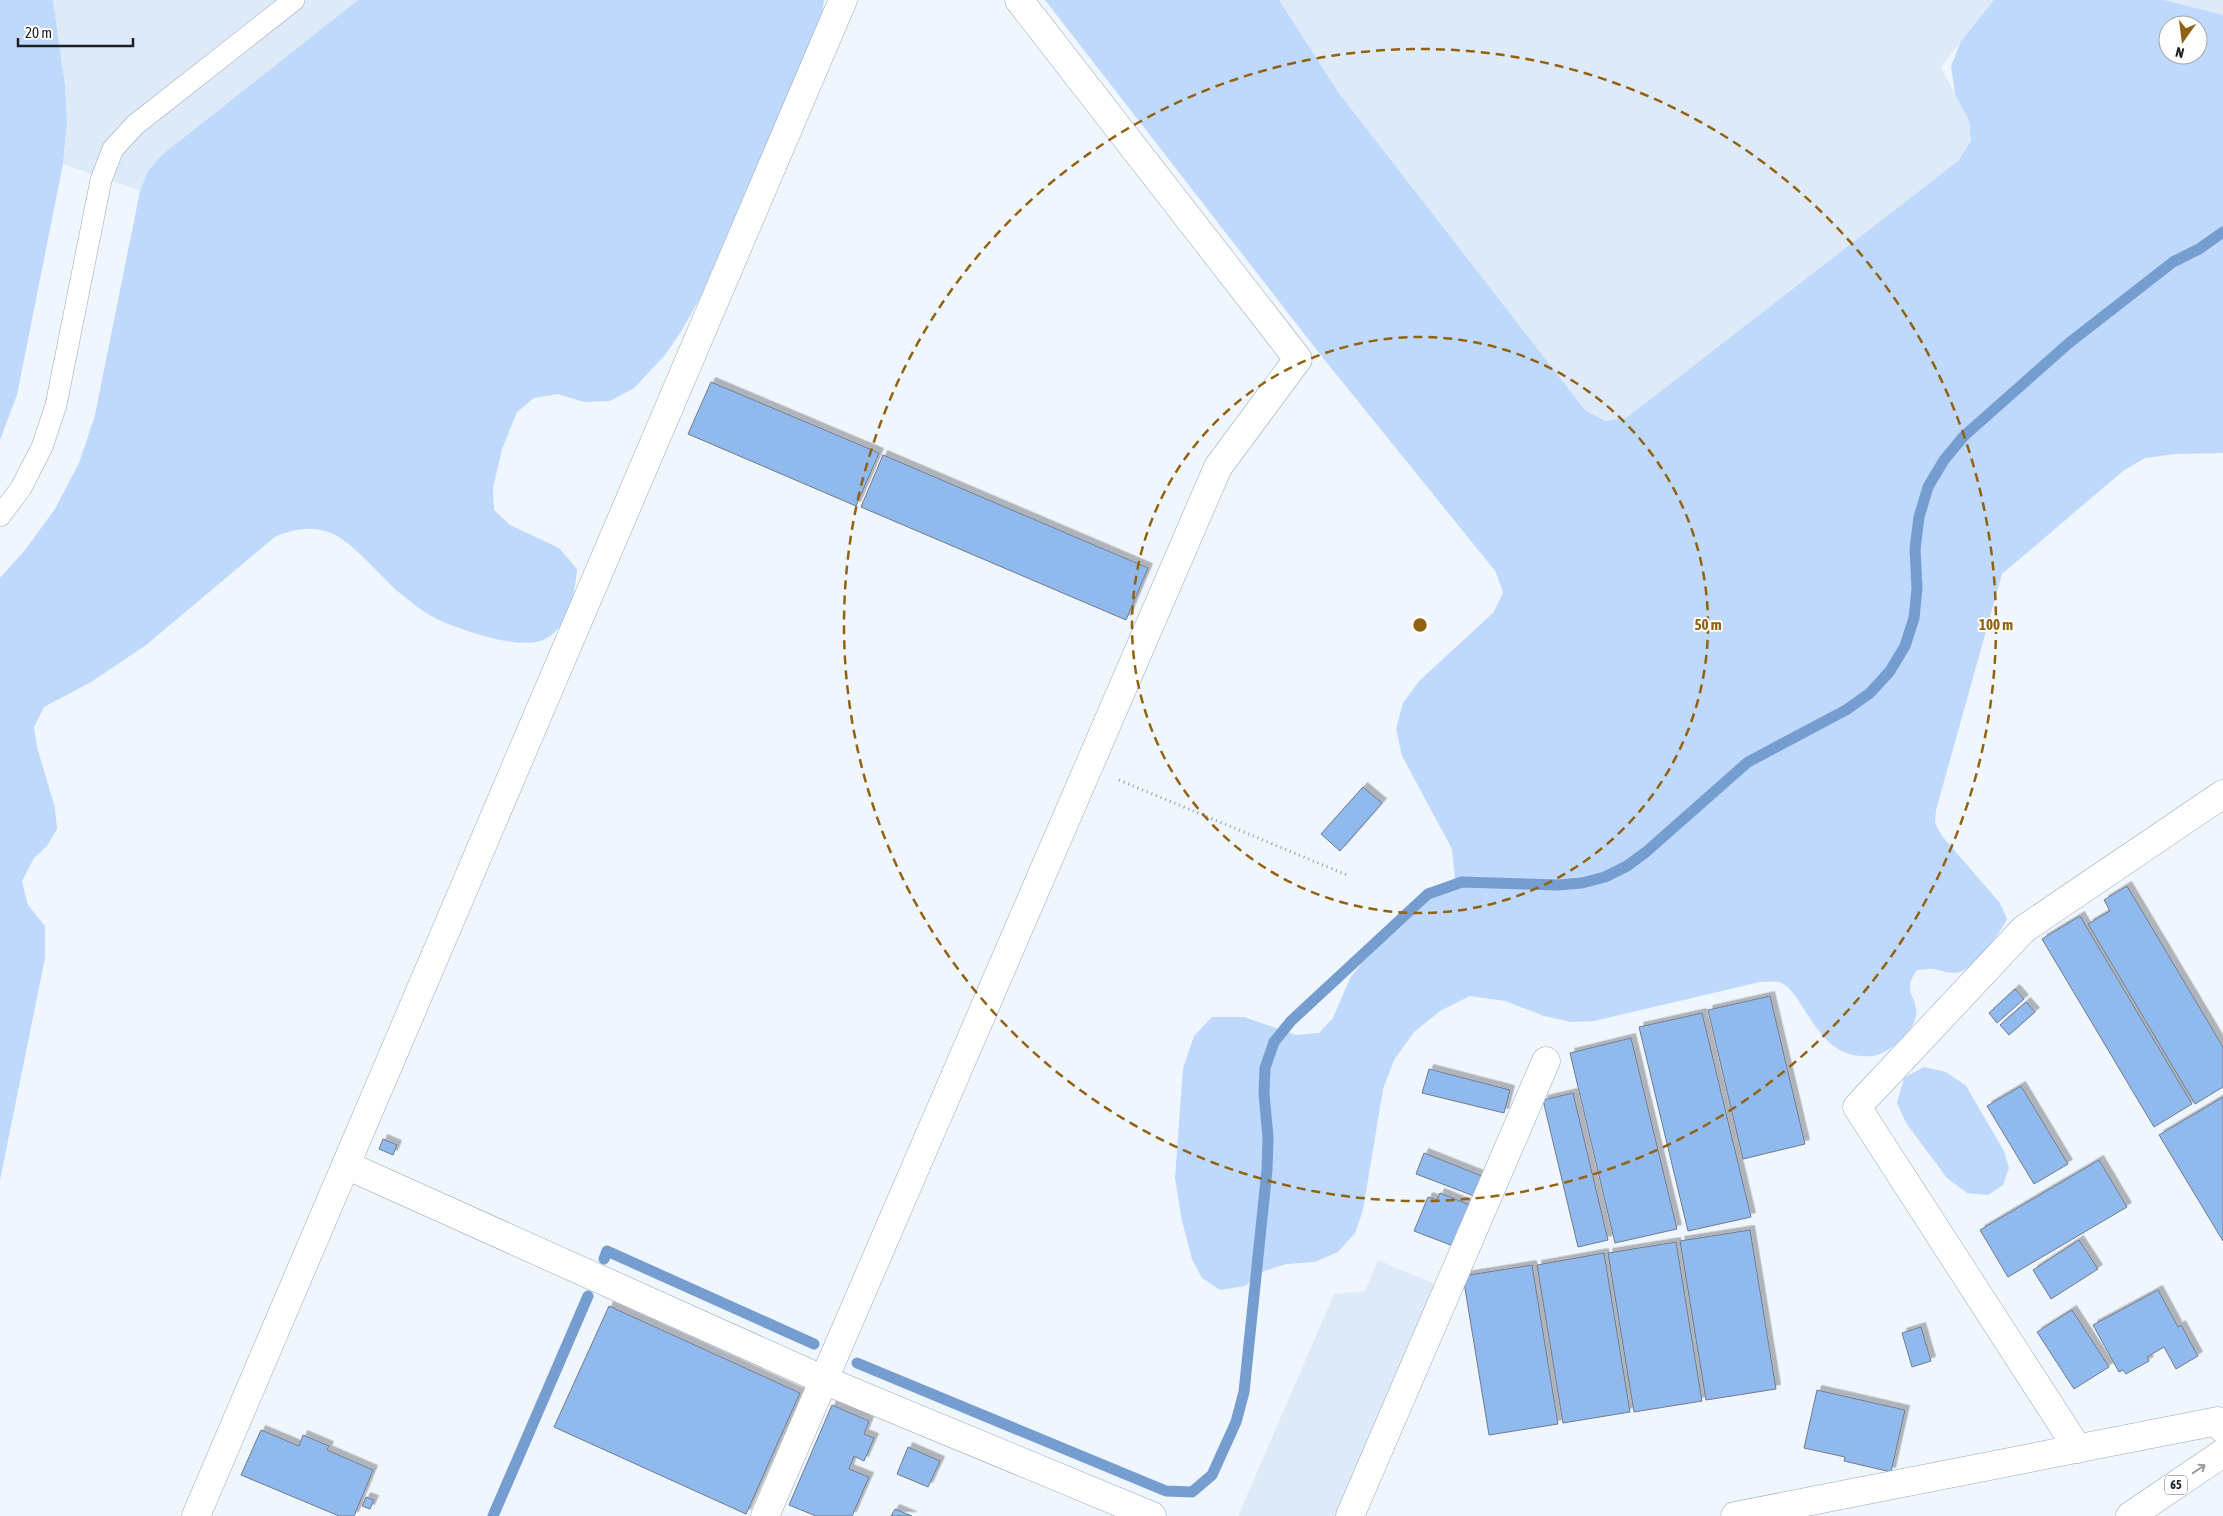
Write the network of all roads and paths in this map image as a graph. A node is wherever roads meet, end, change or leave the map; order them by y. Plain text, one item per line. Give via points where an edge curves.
1 (294, 0) edge
2 (843, 0) edge
3 (1019, 0) edge
4 (0, 516) edge
5 (1089, 767) junction
6 (2223, 794) edge
7 (1347, 875) dead end
8 (1546, 1062) dead end
9 (346, 1164) junction
10 (824, 1380) junction
11 (2223, 1428) edge
12 (2078, 1449) junction
13 (2223, 1453) edge
14 (196, 1516) edge
15 (766, 1516) edge
16 (1152, 1516) edge
17 (1350, 1516) edge
18 (1735, 1516) edge
19 (2130, 1516) edge

1 - 4 lane via 135,125 113,149 101,180 56,405 42,448 21,488
2 - 9 street
3 - 5 street via 1298,358 1218,467
5 - 7 path
5 - 10 street
6 - 12 street via 2024,929 1857,1107
8 - 17 street
9 - 10 street
9 - 14 street
10 - 15 street
10 - 16 street
11 - 12 street via 2218,1421
12 - 18 street
19 -> 13 street, 65

